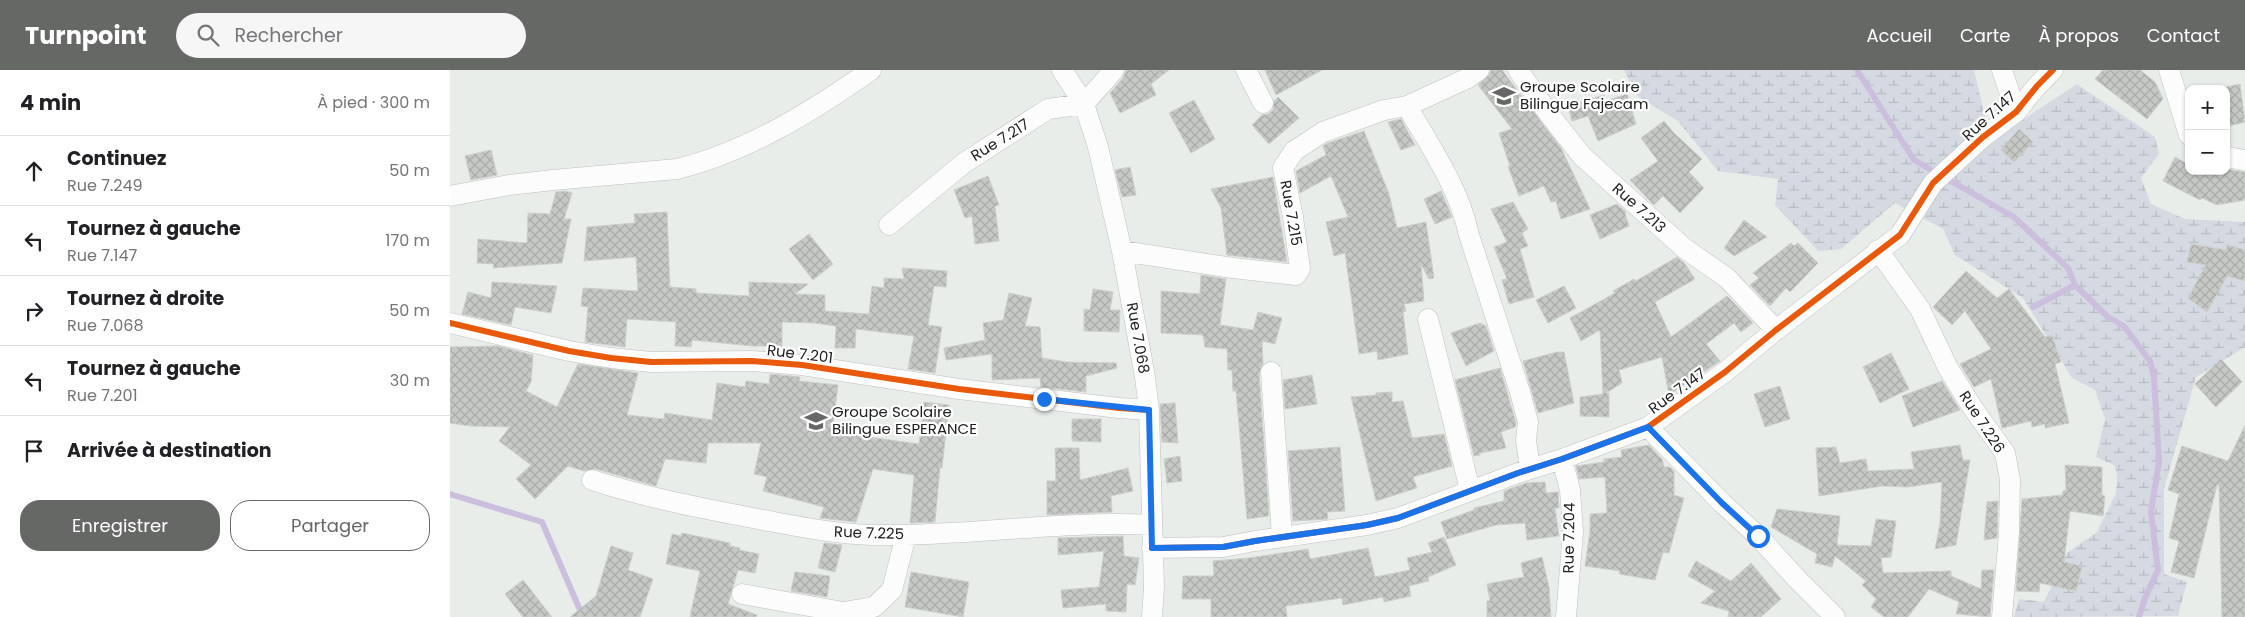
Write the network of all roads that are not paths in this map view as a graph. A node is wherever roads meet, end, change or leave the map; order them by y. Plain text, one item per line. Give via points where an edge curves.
1 (871, 70) edge
2 (1062, 70) edge
3 (1114, 70) edge
4 (1246, 70) edge
5 (1479, 70) edge
6 (1518, 70) edge
7 (2002, 70) edge
8 (2053, 70) edge
9 (2169, 70) edge
10 (1263, 103) dead end
11 (1084, 104) junction
12 (1407, 106) junction
13 (2016, 112) junction
14 (2187, 130) edge
15 (2230, 158) edge
16 (2245, 160) edge
17 (450, 196) edge
18 (889, 224) dead end
19 (1122, 250) junction
20 (1878, 250) junction
21 (1428, 319) dead end
22 (450, 323) edge
23 (1776, 330) junction
24 (1271, 372) dead end
25 (1149, 410) junction
26 (1648, 427) junction
27 (1562, 459) junction
28 (1530, 469) junction
29 (592, 480) dead end
30 (1470, 490) junction
31 (1152, 525) junction
32 (906, 535) junction
33 (1282, 537) junction
34 (1152, 548) junction
35 (742, 594) dead end
36 (1152, 617) edge
37 (1566, 617) edge
38 (1835, 617) edge
39 (2002, 617) edge

1 - 17 street via 838,93 737,150 704,163 677,169 509,185
2 - 11 street, Rue 7.068
3 - 11 street
4 - 10 street
5 - 12 street, Rue 7.215
6 - 23 street, Rue 7.213 via 1582,156 1678,243 1727,278
7 - 13 street
8 - 13 street, Rue 7.147
9 - 14 street
11 - 18 street, Rue 7.217 via 1048,109 964,163
11 - 19 street, Rue 7.068 via 1098,147
12 - 19 street, Rue 7.215 via 1384,110 1323,132 1294,151 1283,168 1300,269 1296,274 1233,268
12 - 28 street via 1464,210 1469,236 1528,422 1526,440
13 - 20 street, Rue 7.147 via 1933,183 1900,235
15 - 16 street
19 - 25 street, Rue 7.068
20 - 23 street, Rue 7.147
20 - 39 street, Rue 7.226 via 1920,309 1948,368 2005,453 2010,480
21 - 30 street
22 - 25 street, Rue 7.201 via 611,358 651,362 752,361 802,365 960,389
23 - 26 street, Rue 7.147 via 1725,372
24 - 33 street
25 - 31 street, Rue 7.068
26 - 27 street, Rue 7.147
26 - 38 street
27 - 28 street, Rue 7.147
27 - 37 street, Rue 7.204 via 1570,490 1573,532
28 - 30 street, Rue 7.147
29 - 32 street, Rue 7.225 via 639,496 822,531
30 - 33 street, Rue 7.147 via 1398,518
31 - 32 street, Rue 7.225 via 1126,523
31 - 34 street, Rue 7.068
32 - 35 street via 892,590 874,607 843,612
33 - 34 street, Rue 7.147 via 1223,547
34 - 36 street, Rue 7.068

